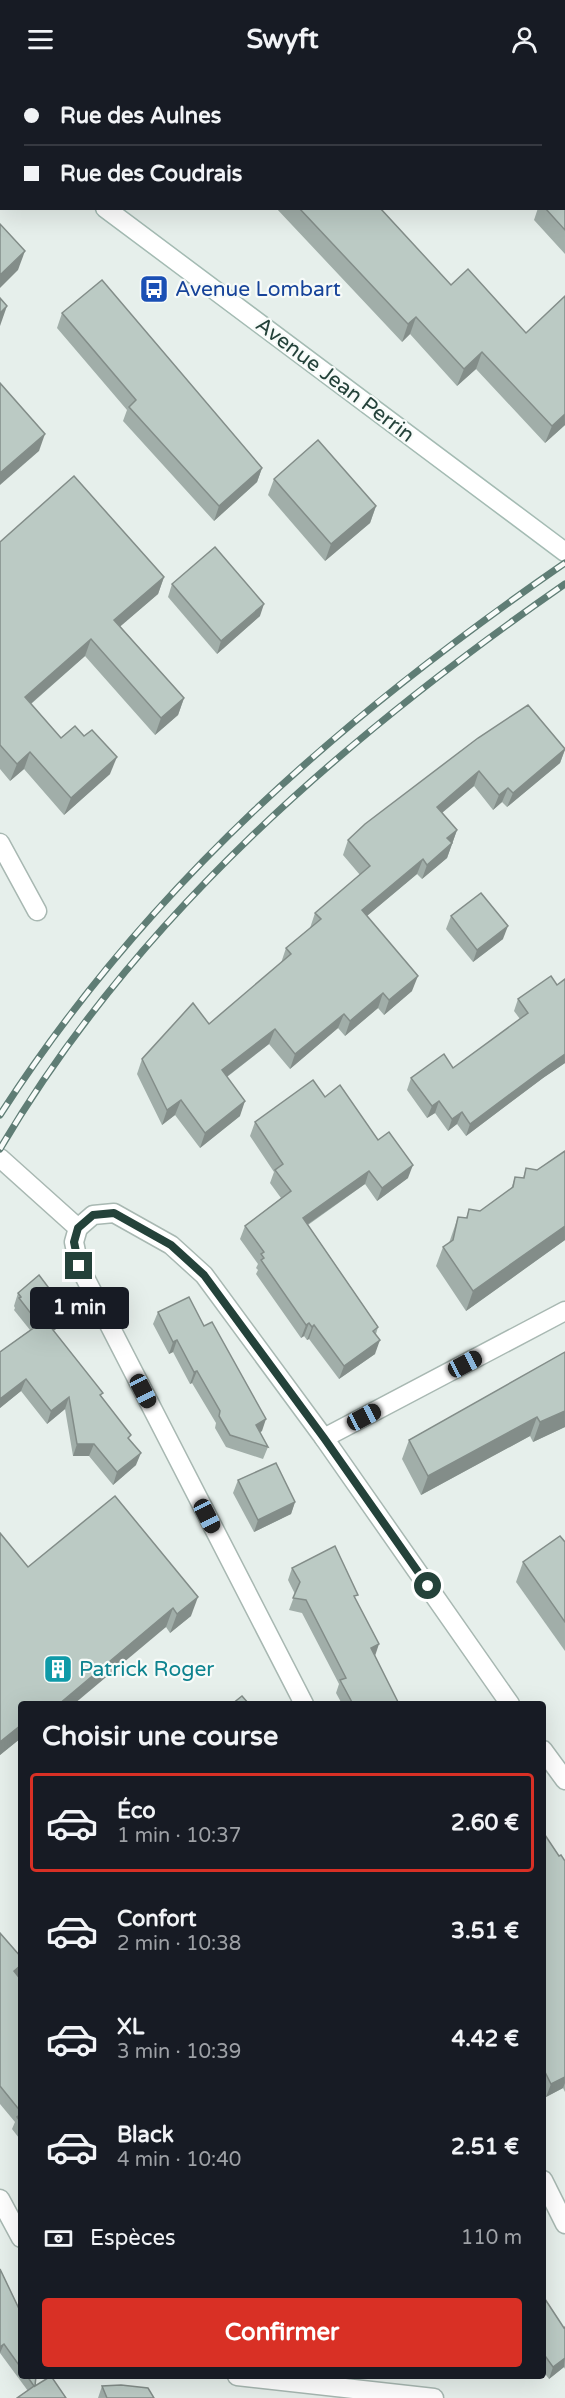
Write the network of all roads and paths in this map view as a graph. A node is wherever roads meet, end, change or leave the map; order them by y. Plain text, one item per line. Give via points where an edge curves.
1 (108, 210) edge
2 (565, 552) edge
3 (0, 843) edge
4 (37, 911) dead end
5 (0, 1158) edge
6 (78, 1228) junction
7 (565, 1311) edge
8 (324, 1438) junction
9 (302, 1701) edge
10 (508, 1701) edge
11 (546, 1754) edge
12 (565, 1780) edge
13 (546, 2186) edge
14 (0, 2199) edge
15 (565, 2224) edge
16 (18, 2232) edge
17 (264, 2379) edge
18 (434, 2398) edge

1 - 2 street, Avenue Jean Perrin
3 - 4 street
5 - 6 street
6 - 8 street via 93,1215 114,1213 171,1245 204,1275
6 - 9 street via 74,1242 79,1266
7 - 8 street
8 - 10 street
11 - 12 street
13 - 15 street
14 - 16 street
17 - 18 street

